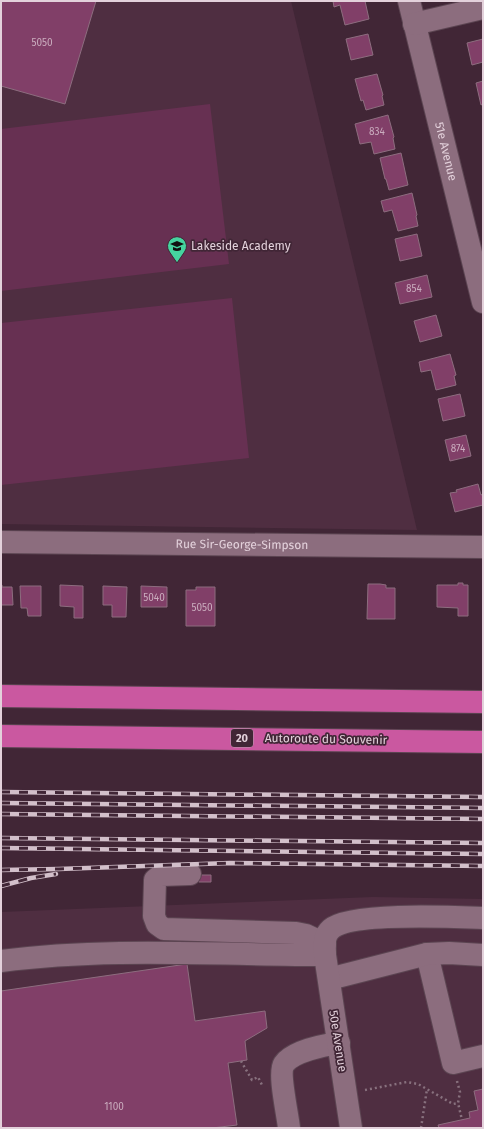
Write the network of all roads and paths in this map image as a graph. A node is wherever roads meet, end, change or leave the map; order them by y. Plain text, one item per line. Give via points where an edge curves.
1 (409, 1) edge
2 (483, 8) edge
3 (414, 24) junction
4 (483, 302) edge
5 (1, 542) edge
6 (483, 547) edge
7 (1, 696) edge
8 (483, 702) edge
9 (1, 736) edge
10 (483, 742) edge
11 (190, 874) dead end
12 (483, 918) edge
13 (325, 949) junction
14 (426, 954) junction
15 (483, 955) edge
16 (1, 961) edge
17 (329, 979) junction
18 (339, 1043) junction
19 (483, 1056) edge
20 (242, 1061) dead end
21 (456, 1079) dead end
22 (426, 1088) junction
23 (266, 1090) dead end
24 (364, 1090) dead end
25 (458, 1103) junction
26 (462, 1120) dead end
27 (290, 1128) edge
28 (351, 1128) edge
29 (421, 1128) edge

1 - 3 street, 51e Avenue
2 - 3 street
3 - 4 street, 51e Avenue
5 - 6 street, Rue Sir-George-Simpson
7 - 8 highway
9 - 10 highway, Autoroute du Souvenir / 20
11 - 13 street via 161,875 155,880 154,916 156,924 164,929 306,935
12 - 13 street via 400,917 342,923 326,935
13 - 16 street via 108,953
13 - 17 street, 50e Avenue
14 - 15 street
14 - 17 street
14 - 19 street via 453,1063
17 - 18 street, 50e Avenue
18 - 27 street via 306,1051 284,1063 281,1074
18 - 28 street, 50e Avenue
20 - 23 path via 252,1080 258,1077
21 - 25 path via 460,1092
22 - 24 path via 407,1082
22 - 25 path via 453,1104
22 - 29 path
25 - 26 path

